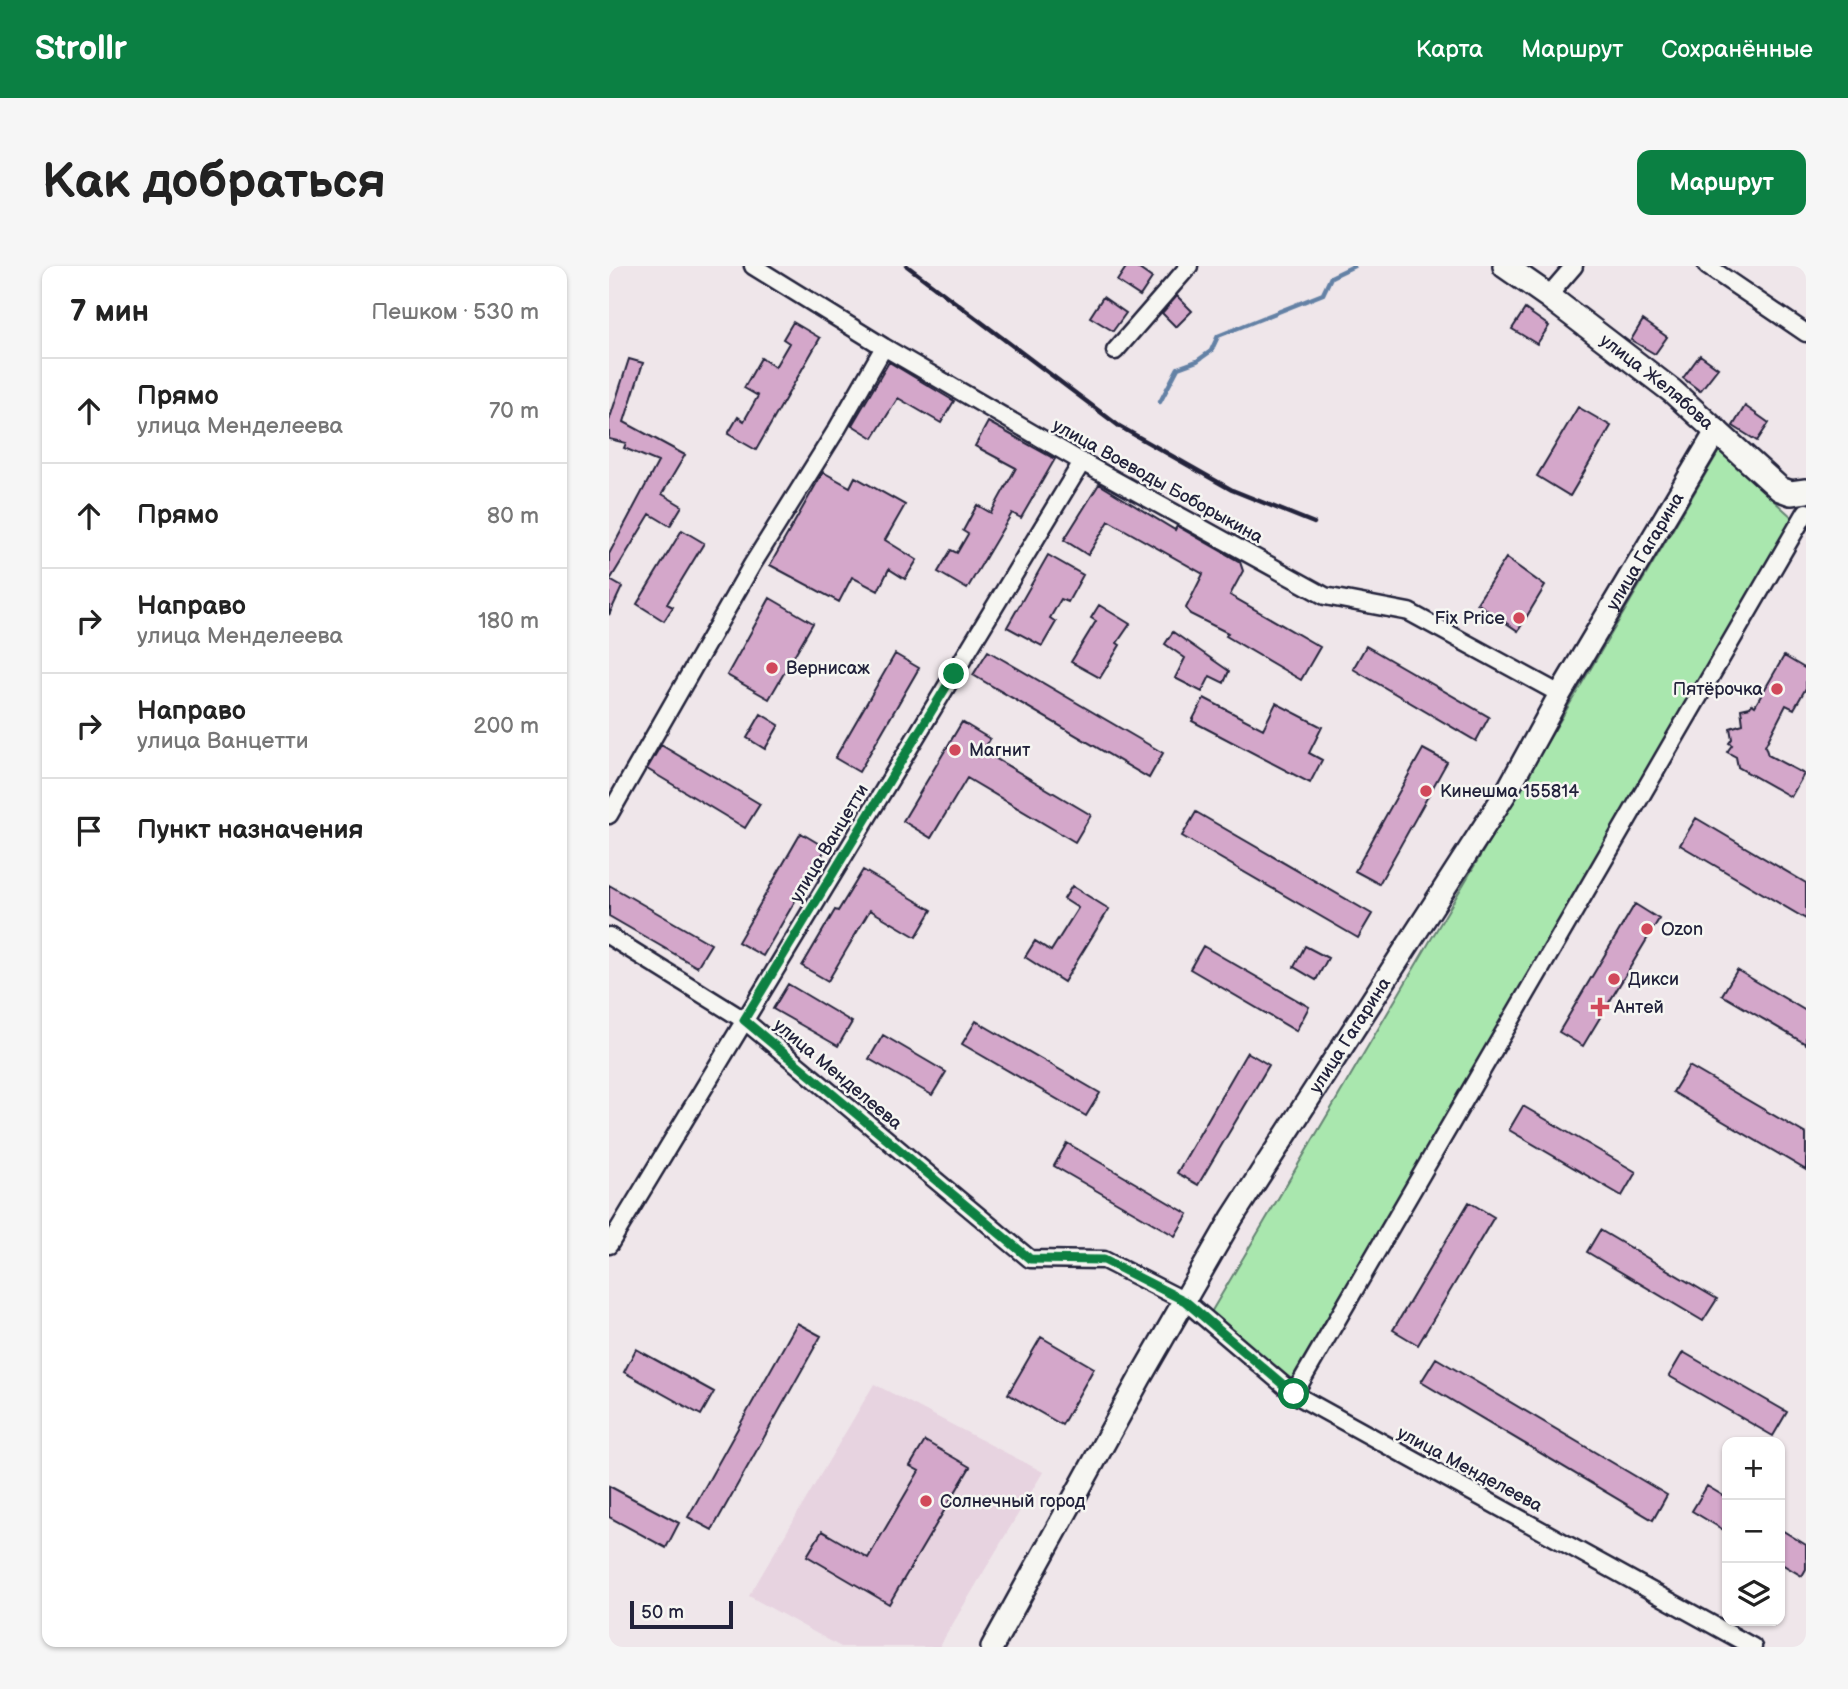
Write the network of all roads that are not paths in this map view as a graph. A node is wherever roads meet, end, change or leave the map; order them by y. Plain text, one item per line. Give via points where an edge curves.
1 (754, 266) edge
2 (1189, 266) edge
3 (1505, 266) edge
4 (1574, 266) edge
5 (1707, 266) edge
6 (1548, 296) junction
7 (1806, 333) edge
8 (884, 347) junction
9 (1115, 351) dead end
10 (1717, 430) junction
11 (1082, 462) junction
12 (1806, 491) edge
13 (1806, 512) edge
14 (1560, 694) junction
15 (609, 815) edge
16 (609, 936) edge
17 (744, 1020) junction
18 (609, 1245) edge
19 (1185, 1301) junction
20 (1294, 1394) junction
21 (992, 1647) edge
22 (1753, 1647) edge

1 - 8 street, улица Воеводы Боборыкина
2 - 9 street
3 - 6 main road, улица Желябова
4 - 6 street
5 - 7 street
6 - 10 main road, улица Желябова
8 - 11 street, улица Воеводы Боборыкина
8 - 15 street
10 - 12 main road, улица Желябова via 1780,489
10 - 14 street, улица Гагарина
11 - 14 street, улица Воеводы Боборыкина via 1325,596 1409,612
11 - 17 street, улица Ванцетти
13 - 20 street
14 - 19 street, улица Гагарина via 1507,790 1232,1218
16 - 17 street, улица Менделеева
17 - 18 street, улица Ванцетти
17 - 19 street, улица Менделеева via 1030,1259 1104,1260
19 - 20 street, улица Менделеева
19 - 21 street, улица Гагарина
20 - 22 street, улица Менделеева

